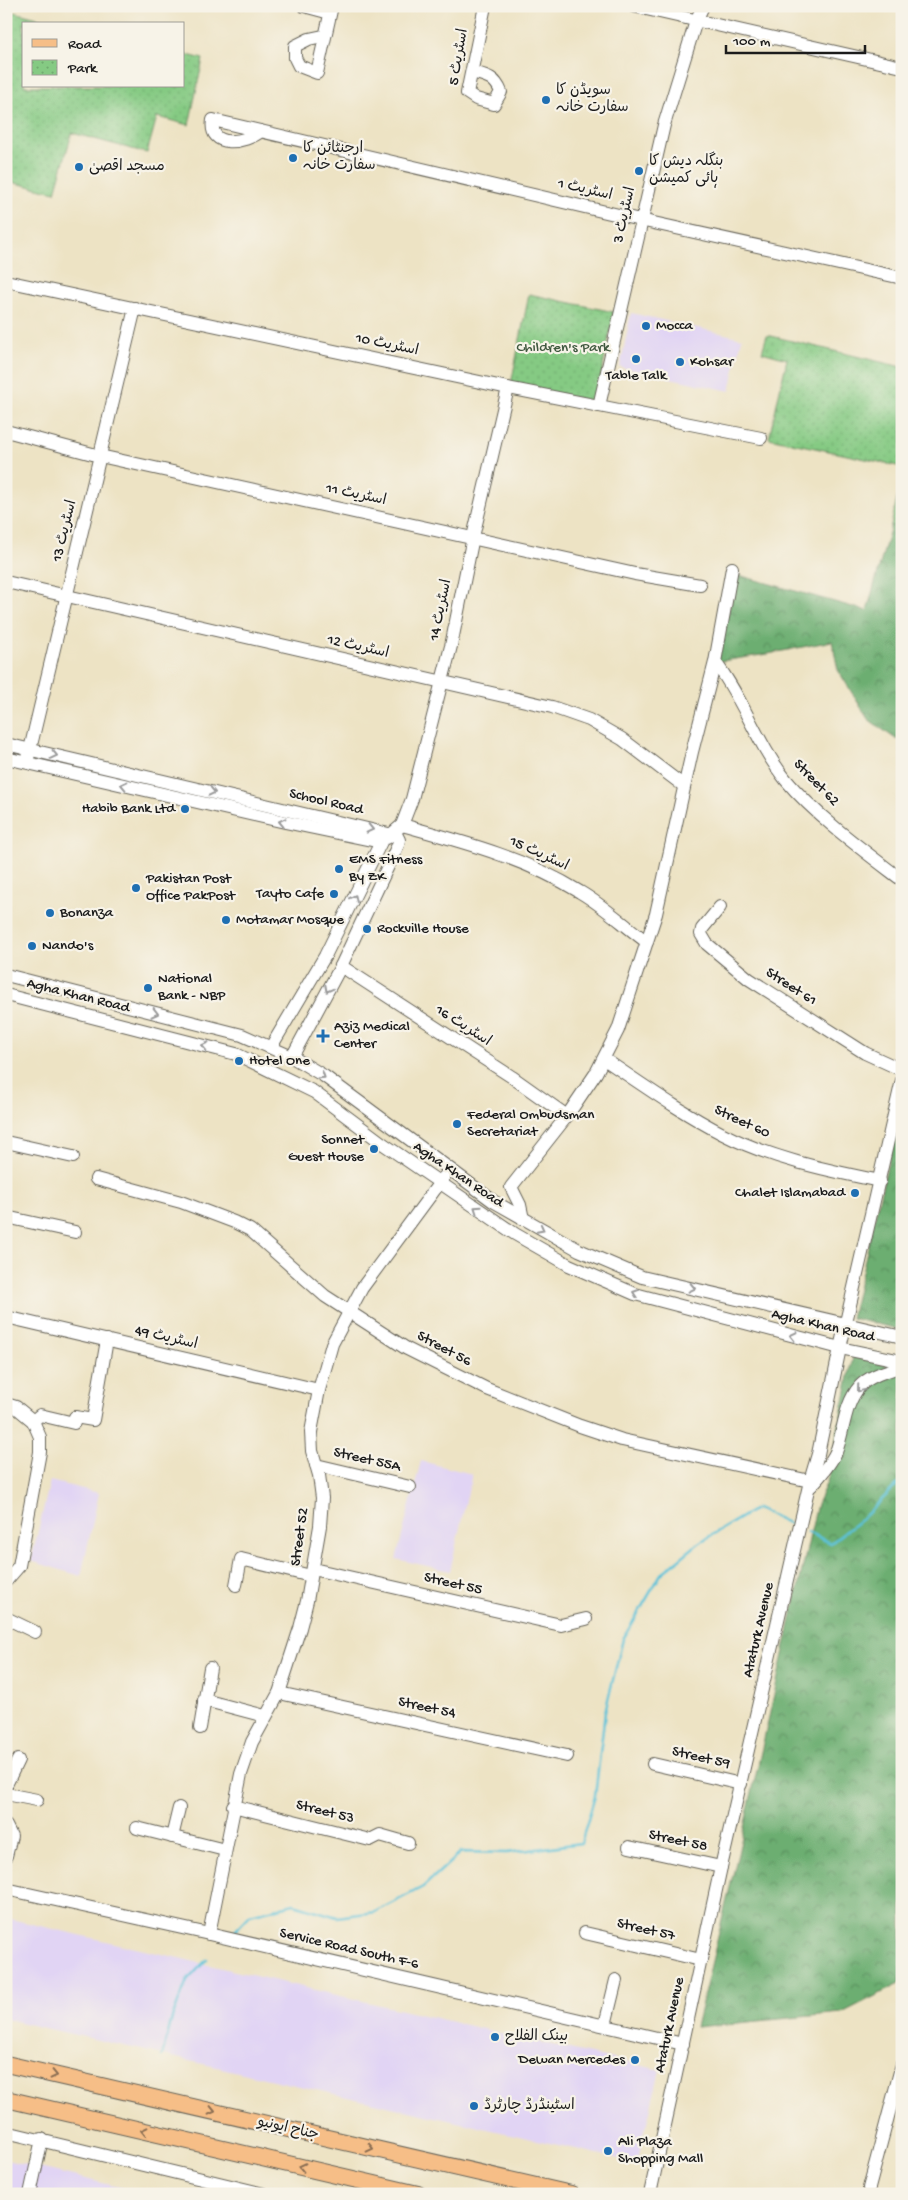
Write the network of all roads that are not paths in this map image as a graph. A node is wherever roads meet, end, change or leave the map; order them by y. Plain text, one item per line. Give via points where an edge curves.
1 (304, 6) edge
2 (485, 6) edge
3 (633, 6) edge
4 (703, 6) edge
5 (331, 9) edge
6 (696, 21) junction
7 (323, 36) dead end
8 (902, 67) edge
9 (472, 72) dead end
10 (261, 131) dead end
11 (640, 220) junction
12 (902, 278) edge
13 (6, 280) edge
14 (135, 308) junction
15 (508, 388) junction
16 (599, 406) junction
17 (6, 431) edge
18 (761, 438) dead end
19 (100, 456) junction
20 (473, 537) junction
21 (732, 568) dead end
22 (6, 582) edge
23 (700, 585) dead end
24 (66, 596) junction
25 (715, 662) junction
26 (440, 682) junction
27 (6, 744) edge
28 (30, 750) junction
29 (6, 758) edge
30 (27, 763) junction
31 (684, 786) junction
32 (398, 835) junction
33 (381, 842) junction
34 (902, 880) edge
35 (720, 907) dead end
36 (647, 942) junction
37 (340, 966) junction
38 (6, 975) edge
39 (6, 995) edge
40 (242, 1035) junction
41 (271, 1047) junction
42 (236, 1054) junction
43 (292, 1058) junction
44 (604, 1059) junction
45 (902, 1070) edge
46 (902, 1080) edge
47 (567, 1116) junction
48 (6, 1142) edge
49 (72, 1157) dead end
50 (450, 1169) junction
51 (96, 1179) dead end
52 (880, 1181) junction
53 (440, 1183) junction
54 (6, 1217) edge
55 (523, 1219) junction
56 (75, 1232) dead end
57 (348, 1311) junction
58 (6, 1317) edge
59 (846, 1324) junction
60 (902, 1337) edge
61 (107, 1340) junction
62 (840, 1348) junction
63 (902, 1361) edge
64 (902, 1366) edge
65 (319, 1390) junction
66 (6, 1404) edge
67 (36, 1418) junction
68 (316, 1465) junction
69 (809, 1485) junction
70 (410, 1487) dead end
71 (312, 1572) junction
72 (6, 1581) edge
73 (236, 1585) dead end
74 (6, 1618) edge
75 (586, 1619) dead end
76 (35, 1632) dead end
77 (210, 1668) dead end
78 (279, 1693) junction
79 (204, 1700) junction
80 (265, 1716) junction
81 (200, 1728) dead end
82 (567, 1756) dead end
83 (18, 1760) dead end
84 (653, 1764) dead end
85 (6, 1784) edge
86 (742, 1784) junction
87 (6, 1794) edge
88 (37, 1800) dead end
89 (233, 1806) junction
90 (179, 1808) dead end
91 (6, 1826) edge
92 (137, 1828) dead end
93 (172, 1836) junction
94 (408, 1843) dead end
95 (628, 1847) dead end
96 (225, 1850) junction
97 (6, 1856) edge
98 (721, 1867) junction
99 (6, 1889) edge
100 (585, 1933) dead end
101 (209, 1934) junction
102 (701, 1960) junction
103 (616, 1980) dead end
104 (605, 2026) junction
105 (683, 2044) junction
106 (6, 2064) edge
107 (902, 2064) edge
108 (6, 2099) edge
109 (6, 2132) edge
110 (42, 2139) junction
111 (870, 2188) dead end
112 (651, 2192) edge
113 (30, 2194) edge
114 (264, 2194) edge
115 (418, 2194) edge
116 (571, 2194) edge

1 - 5 street
2 - 9 street, اسٹریٹ 5 via 467,93 494,104 501,92 497,83 492,78
3 - 6 street
4 - 6 street, اسٹریٹ 3
5 - 7 street via 317,73 298,66 296,46
6 - 8 street
6 - 11 street, اسٹریٹ 3 via 664,125
10 - 11 street, اسٹریٹ 1
11 - 12 street, اسٹریٹ 1
11 - 16 street, اسٹریٹ 3
13 - 14 street, اسٹریٹ 10
14 - 15 street, اسٹریٹ 10
14 - 19 street, اسٹریٹ 13
15 - 16 street, اسٹریٹ 10
15 - 20 street, اسٹریٹ 14
16 - 18 street, اسٹریٹ 10
17 - 19 street, اسٹریٹ 11
19 - 20 street, اسٹریٹ 11
19 - 24 street, اسٹریٹ 13
20 - 23 street, اسٹریٹ 11 via 635,574
20 - 26 street, اسٹریٹ 14 via 451,646
21 - 25 street
22 - 24 street, اسٹریٹ 12
24 - 26 street, اسٹریٹ 12
24 - 28 street, اسٹریٹ 13
25 - 31 street
25 - 34 street, Street 62 via 786,779 814,808
26 - 31 street, اسٹریٹ 12 via 552,707 589,720 622,739
26 - 32 street, اسٹریٹ 14 via 412,799
27 - 28 street, School Road
28 - 30 street, اسٹریٹ 13
28 -> 32 street, School Road
29 - 30 street, School Road
33 -> 30 street, School Road
31 - 36 street
32 - 33 street
32 - 36 street, اسٹریٹ 15 via 481,847 523,862 581,892
32 - 37 street
41 -> 33 street via 325,956
35 - 45 street, Street 61 via 702,929 703,939 711,949 749,979 826,1029 865,1053
36 - 44 street via 618,1030
37 -> 43 street
37 - 47 street, اسٹریٹ 16
38 -> 40 street, Agha Khan Road
42 -> 39 street, Agha Khan Road
40 - 41 street, Agha Khan Road
40 - 42 street
41 - 43 street, Agha Khan Road
42 - 53 street, Agha Khan Road via 314,1092
43 -> 50 street, Agha Khan Road via 324,1076
44 - 47 street
44 - 52 street, Street 60 via 740,1142 805,1164
46 - 52 street, Ataturk Avenue
47 - 55 street via 511,1187
48 - 49 street
50 - 53 street, Street 52
50 - 55 street, Agha Khan Road
51 - 57 street, Street 56 via 181,1202 250,1230 325,1296
52 - 59 street, Ataturk Avenue
53 - 57 street, Street 52
62 -> 53 street, Agha Khan Road via 635,1294 569,1265 523,1239
54 - 56 street
55 -> 59 street, Agha Khan Road via 579,1250 642,1277
57 - 65 street, Street 52 via 332,1344
57 - 69 street, Street 56 via 452,1373 580,1426 622,1440
58 - 61 street, اسٹریٹ 49
59 - 60 street, Agha Khan Road
59 - 62 street, Ataturk Avenue
61 - 65 street, اسٹریٹ 49
61 - 67 street via 93,1420 75,1417 74,1423
62 - 63 street, Agha Khan Road
62 - 69 street, Ataturk Avenue
64 -> 69 street via 867,1380 856,1392 844,1418 836,1451 824,1471
65 - 68 street, Street 52 via 312,1432
66 - 67 street
67 - 72 street via 40,1452 19,1566
68 - 70 street, Street 55A
68 - 71 street, Street 52 via 322,1498
69 - 86 street, Ataturk Avenue
71 - 73 street, Street 55 via 241,1560
71 - 75 street, Street 55 via 561,1625
71 - 78 street, Street 52 via 300,1628
74 - 76 street
77 - 79 street
78 - 80 street, Street 52
78 - 82 street, Street 54
79 - 80 street
79 - 81 street
80 - 89 street, Street 52 via 240,1774
83 - 85 street
84 - 86 street, Street 59
86 - 98 street, Ataturk Avenue
87 - 88 street
89 - 94 street, Street 53 via 370,1840 380,1835
89 - 96 street, Street 52
90 - 93 street
91 - 97 street via 11,1836
92 - 93 street
93 - 96 street
95 - 98 street, Street 58
96 - 101 street, Street 52
98 - 102 street, Ataturk Avenue
99 - 101 street, Service Road South F-6
100 - 102 street, Street 57
101 - 104 street, Service Road South F-6
102 - 105 street, Ataturk Avenue
103 - 104 street
104 - 105 street, Service Road South F-6
105 - 112 street, Ataturk Avenue
106 -> 116 main road, جناح ایونیو
107 - 111 street
115 -> 108 main road
109 - 110 street
110 - 113 street
110 - 114 street

